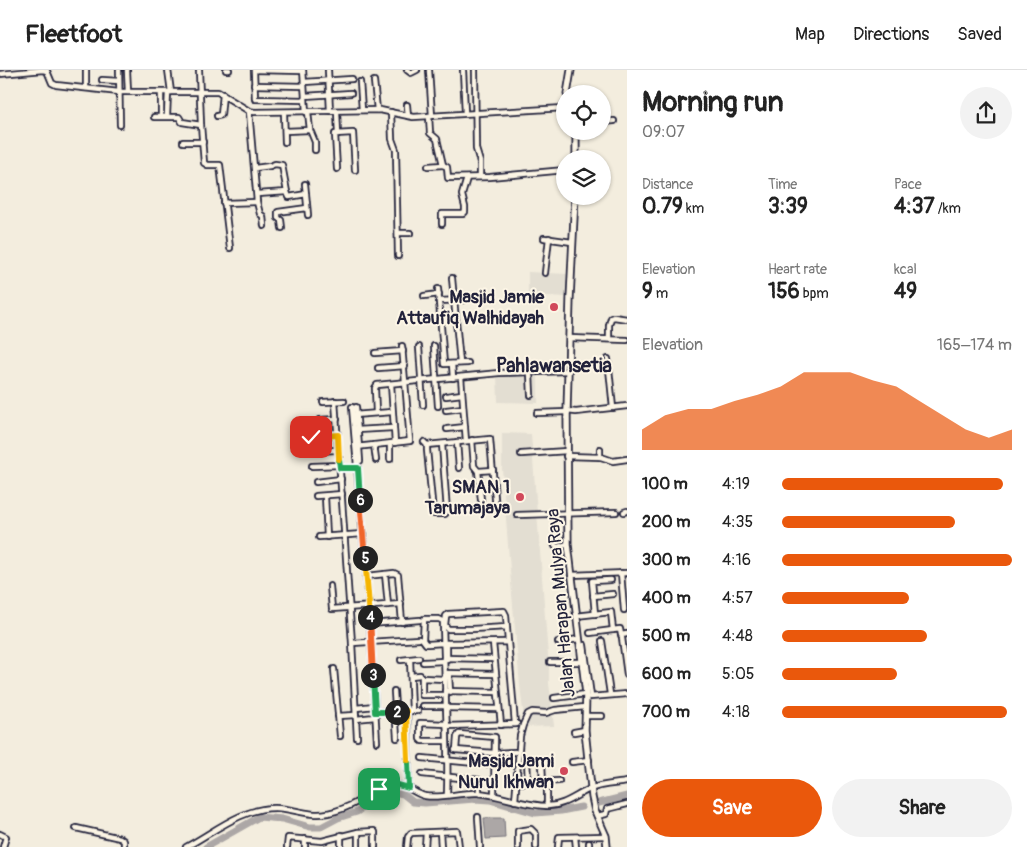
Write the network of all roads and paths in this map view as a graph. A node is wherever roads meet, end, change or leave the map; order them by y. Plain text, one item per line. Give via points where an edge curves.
1 (86, 70) edge
2 (119, 70) edge
3 (127, 70) edge
4 (168, 70) edge
5 (199, 70) edge
6 (226, 70) edge
7 (230, 70) edge
8 (254, 70) edge
9 (272, 70) edge
10 (288, 70) edge
11 (303, 70) edge
12 (328, 70) edge
13 (407, 70) edge
14 (417, 70) edge
15 (429, 70) edge
16 (463, 70) edge
17 (475, 70) edge
18 (571, 70) edge
19 (0, 74) edge
20 (352, 79) dead end
21 (102, 80) dead end
22 (328, 80) junction
23 (374, 80) dead end
24 (119, 81) junction
25 (360, 82) dead end
26 (304, 84) junction
27 (254, 85) junction
28 (568, 85) edge
29 (86, 88) junction
30 (119, 92) junction
31 (128, 92) junction
32 (160, 92) junction
33 (169, 92) junction
34 (199, 92) junction
35 (351, 93) dead end
36 (224, 94) junction
37 (329, 95) junction
38 (305, 98) junction
39 (407, 106) dead end
40 (556, 108) edge
41 (362, 110) junction
42 (377, 110) junction
43 (330, 111) junction
44 (337, 111) junction
45 (250, 112) junction
46 (307, 112) junction
47 (391, 112) junction
48 (284, 113) junction
49 (464, 113) junction
50 (476, 113) junction
51 (164, 116) junction
52 (217, 116) dead end
53 (408, 116) junction
54 (431, 116) junction
55 (154, 117) dead end
56 (611, 121) edge
57 (614, 121) dead end
58 (120, 125) dead end
59 (201, 125) junction
60 (285, 130) junction
61 (310, 130) junction
62 (338, 134) junction
63 (183, 142) dead end
64 (202, 142) junction
65 (285, 142) dead end
66 (315, 150) dead end
67 (443, 165) junction
68 (428, 166) dead end
69 (255, 168) junction
70 (337, 169) dead end
71 (355, 170) dead end
72 (556, 171) edge
73 (480, 177) junction
74 (467, 178) junction
75 (305, 184) dead end
76 (287, 192) junction
77 (257, 194) junction
78 (306, 194) junction
79 (257, 202) junction
80 (224, 203) junction
81 (574, 205) edge
82 (308, 208) junction
83 (308, 216) dead end
84 (442, 224) dead end
85 (264, 226) dead end
86 (282, 228) dead end
87 (398, 233) junction
88 (410, 233) dead end
89 (572, 242) junction
90 (230, 248) dead end
91 (398, 256) dead end
92 (545, 273) dead end
93 (452, 278) dead end
94 (424, 296) dead end
95 (455, 300) junction
96 (463, 300) dead end
97 (439, 301) junction
98 (627, 319) edge
99 (569, 338) junction
100 (609, 339) junction
101 (627, 340) edge
102 (434, 346) dead end
103 (419, 347) dead end
104 (375, 353) dead end
105 (608, 359) dead end
106 (468, 362) dead end
107 (460, 363) junction
108 (452, 364) junction
109 (405, 366) junction
110 (378, 368) dead end
111 (568, 371) junction
112 (530, 373) junction
113 (461, 377) junction
114 (453, 378) junction
115 (436, 380) junction
116 (421, 381) junction
117 (406, 382) junction
118 (391, 384) junction
119 (462, 394) junction
120 (530, 395) dead end
121 (446, 396) dead end
122 (335, 401) junction
123 (344, 401) dead end
124 (323, 402) dead end
125 (422, 405) dead end
126 (438, 406) dead end
127 (354, 407) dead end
128 (627, 407) edge
129 (463, 408) junction
130 (613, 408) junction
131 (446, 410) dead end
132 (392, 412) junction
133 (567, 412) junction
134 (376, 413) junction
135 (537, 413) dead end
136 (355, 415) junction
137 (336, 419) junction
138 (320, 420) dead end
139 (465, 427) junction
140 (393, 428) junction
141 (447, 429) dead end
142 (356, 430) junction
143 (338, 435) junction
144 (311, 437) dead end
145 (472, 440) junction
146 (466, 441) junction
147 (457, 442) junction
148 (392, 443) junction
149 (442, 444) junction
150 (374, 445) junction
151 (358, 446) junction
152 (600, 449) dead end
153 (338, 450) junction
154 (311, 451) dead end
155 (521, 454) dead end
156 (566, 454) junction
157 (600, 457) junction
158 (390, 459) dead end
159 (627, 459) edge
160 (376, 460) dead end
161 (312, 466) dead end
162 (340, 466) junction
163 (357, 466) junction
164 (459, 468) dead end
165 (493, 470) junction
166 (478, 471) junction
167 (341, 479) junction
168 (316, 482) dead end
169 (342, 494) junction
170 (316, 496) dead end
171 (325, 496) junction
172 (480, 500) dead end
173 (496, 510) dead end
174 (616, 512) dead end
175 (567, 514) junction
176 (518, 515) dead end
177 (363, 534) junction
178 (344, 536) junction
179 (327, 537) junction
180 (319, 538) dead end
181 (554, 542) dead end
182 (568, 544) junction
183 (627, 572) edge
184 (621, 573) junction
185 (385, 574) junction
186 (367, 576) junction
187 (571, 576) junction
188 (611, 580) dead end
189 (330, 586) dead end
190 (613, 594) dead end
191 (593, 596) junction
192 (401, 604) junction
193 (388, 605) junction
194 (370, 607) junction
195 (349, 608) junction
196 (624, 610) dead end
197 (595, 614) junction
198 (576, 616) junction
199 (420, 620) dead end
200 (402, 622) junction
201 (370, 624) junction
202 (507, 626) junction
203 (613, 630) junction
204 (590, 632) dead end
205 (627, 634) edge
206 (622, 638) dead end
207 (419, 639) dead end
208 (579, 639) junction
209 (602, 641) dead end
210 (371, 642) junction
211 (508, 642) junction
212 (558, 642) dead end
213 (352, 643) junction
214 (445, 643) junction
215 (493, 643) junction
216 (584, 645) dead end
217 (419, 658) dead end
218 (410, 659) junction
219 (494, 659) junction
220 (401, 660) dead end
221 (445, 660) junction
222 (423, 662) dead end
223 (550, 662) dead end
224 (582, 662) junction
225 (334, 669) dead end
226 (496, 674) junction
227 (420, 675) dead end
228 (446, 675) junction
229 (627, 675) edge
230 (411, 676) junction
231 (394, 691) dead end
232 (497, 692) junction
233 (447, 693) junction
234 (610, 694) junction
235 (627, 694) edge
236 (588, 696) junction
237 (554, 698) dead end
238 (423, 706) dead end
239 (585, 706) junction
240 (446, 707) junction
241 (356, 708) junction
242 (499, 709) junction
243 (406, 711) junction
244 (375, 712) junction
245 (395, 712) junction
246 (338, 716) junction
247 (585, 716) junction
248 (602, 716) dead end
249 (356, 717) junction
250 (515, 724) junction
251 (523, 724) junction
252 (447, 725) junction
253 (501, 725) junction
254 (585, 730) junction
255 (574, 732) dead end
256 (340, 736) dead end
257 (357, 738) dead end
258 (397, 738) dead end
259 (377, 742) dead end
260 (446, 742) junction
261 (515, 752) dead end
262 (494, 753) junction
263 (422, 758) dead end
264 (527, 758) dead end
265 (589, 760) junction
266 (447, 761) junction
267 (572, 762) dead end
268 (485, 764) dead end
269 (542, 764) dead end
270 (422, 774) dead end
271 (448, 777) junction
272 (559, 781) dead end
273 (545, 782) junction
274 (627, 782) edge
275 (516, 783) junction
276 (528, 783) junction
277 (409, 788) junction
278 (591, 788) junction
279 (478, 793) junction
280 (447, 795) junction
281 (494, 795) junction
282 (515, 801) junction
283 (627, 804) edge
284 (547, 806) junction
285 (596, 813) junction
286 (478, 817) dead end
287 (76, 828) dead end
288 (358, 832) junction
289 (440, 832) junction
290 (426, 833) junction
291 (0, 834) edge
292 (341, 835) junction
293 (606, 836) junction
294 (575, 837) junction
295 (305, 839) junction
296 (322, 841) junction
297 (3, 847) edge
298 (124, 847) edge
299 (186, 847) edge
300 (287, 847) edge
301 (305, 847) edge
302 (322, 847) edge
303 (341, 847) edge
304 (358, 847) edge
305 (375, 847) edge
306 (407, 847) edge
307 (425, 847) edge
308 (441, 847) edge
309 (459, 847) edge
310 (480, 847) edge
311 (518, 847) edge
312 (536, 847) edge
313 (558, 847) edge
314 (576, 847) edge
315 (607, 847) edge

1 - 29 street
2 - 24 street
3 - 31 street
4 - 33 street
5 - 34 street
6 - 7 street
8 - 9 street
8 - 27 street
9 - 10 street
10 - 11 street
11 - 26 street
12 - 22 street
13 - 14 street via 411,73
15 - 54 street
16 - 49 street
17 - 50 street
18 - 28 street
19 - 29 street via 43,70 56,85
20 - 22 street
21 - 24 street
22 - 26 street
22 - 37 street
23 - 42 street
24 - 30 street
25 - 41 street
26 - 27 street
26 - 38 street
27 - 38 street via 256,100
29 - 30 street
30 - 31 street
30 - 58 street
31 - 32 street
32 - 33 street
32 - 51 street
33 - 34 street
33 - 51 street
34 - 36 street
34 - 59 street
35 - 37 street
36 - 45 street
36 - 52 street via 221,115
37 - 38 street
37 - 43 street
38 - 46 street
39 - 53 street
40 - 50 street
41 - 42 street
41 - 44 street
42 - 47 street
43 - 44 street
43 - 46 street
44 - 62 street
45 - 48 street
45 - 69 street
46 - 48 street
46 - 61 street
47 - 53 street
47 - 87 street via 392,139 396,147
48 - 60 street
49 - 50 street
49 - 54 street
50 - 73 street via 476,154 480,162
51 - 55 street
51 - 59 street via 179,117 182,122
53 - 54 street
54 - 67 street via 430,133 437,139
56 - 57 street
59 - 64 street
60 - 61 street
60 - 65 street
61 - 66 street
62 - 70 street
62 - 71 street via 353,133
63 - 64 street
64 - 80 street via 205,164 220,165
67 - 68 street
67 - 74 street via 447,166 448,178
69 - 76 street via 282,165
69 - 77 street
72 - 73 street
73 - 74 street
74 - 84 street via 462,195 465,212 442,214
75 - 78 street
76 - 77 street
76 - 78 street via 289,197
77 - 79 street
78 - 82 street
79 - 80 street
79 - 85 street
80 - 90 street
81 - 89 street, Jalan Harapan Mulya Raya
82 - 83 street
82 - 86 street via 278,212
87 - 88 street
87 - 91 street
89 - 92 street via 547,238
89 - 99 street, Jalan Harapan Mulya Raya
93 - 95 street
94 - 97 street via 439,292
95 - 96 street
95 - 97 street
95 - 107 street
97 - 108 street via 444,362
98 - 100 street via 611,318
99 - 100 street
99 - 111 street, Jalan Harapan Mulya Raya
100 - 101 street
102 - 115 street
103 - 116 street
104 - 109 street via 403,349
105 - 130 street
106 - 107 street
107 - 108 street
108 - 114 street
109 - 110 street
109 - 117 street
111 - 112 street
111 - 133 street, Jalan Harapan Mulya Raya
112 - 113 street
112 - 120 street
113 - 114 street
113 - 119 street
114 - 115 street
115 - 116 street
115 - 126 street
116 - 117 street
116 - 125 street
117 - 118 street
117 - 148 street via 410,440
118 - 132 street
118 - 134 street via 375,386
119 - 121 street
119 - 129 street
122 - 123 street
122 - 124 street
122 - 137 street
127 - 136 street
128 - 130 street
129 - 131 street
129 - 139 street
130 - 133 street
132 - 134 street
132 - 140 street
133 - 135 street
133 - 156 street, Jalan Harapan Mulya Raya
134 - 136 street
136 - 142 street
137 - 138 street
137 - 143 street
139 - 141 street
139 - 146 street
140 - 142 street
140 - 148 street
142 - 151 street
143 - 144 street
143 - 153 street
145 - 146 street
145 - 165 street via 490,439
145 - 166 street via 474,466
146 - 147 street
147 - 149 street
147 - 164 street
148 - 150 street
148 - 158 street
149 - 149 street via 447,511 434,514 425,443
150 - 151 street
150 - 160 street
151 - 163 street
152 - 157 street
153 - 154 street
153 - 162 street
155 - 156 street
156 - 157 street
156 - 175 street, Jalan Harapan Mulya Raya
157 - 159 street via 610,461
161 - 162 street
162 - 163 street
162 - 167 street
163 - 177 street
165 - 166 street
165 - 173 street
166 - 172 street
167 - 168 street
167 - 169 street
169 - 171 street
169 - 178 street
170 - 171 street
171 - 179 street
174 - 175 street
175 - 176 street
175 - 182 street, Jalan Harapan Mulya Raya
177 - 178 street
177 - 186 street
178 - 179 street
178 - 195 street
179 - 180 street
181 - 182 street via 558,547
182 - 187 street, Jalan Harapan Mulya Raya
183 - 184 street
184 - 187 street
184 - 196 street
185 - 186 street
185 - 192 street via 398,575
185 - 193 street
186 - 194 street
187 - 198 street, Jalan Harapan Mulya Raya
188 - 191 street via 592,581
189 - 195 street via 332,608
190 - 191 street
191 - 197 street
192 - 193 street
192 - 200 street
193 - 194 street
194 - 195 street
194 - 201 street
195 - 213 street
197 - 198 street
197 - 203 street via 611,612
198 - 208 street, Jalan Harapan Mulya Raya
199 - 200 street
200 - 201 street
201 - 210 street
202 - 202 street via 504,611 448,614 445,625 448,629 472,630
202 - 211 street
203 - 204 street
203 - 205 street via 620,629 621,635
206 - 229 street
207 - 210 street
208 - 212 street
208 - 224 street, Jalan Harapan Mulya Raya
209 - 234 street
210 - 213 street
210 - 244 street
211 - 215 street
211 - 250 street
213 - 241 street
214 - 214 street via 442,620 424,620 424,643
214 - 215 street
214 - 221 street
215 - 219 street
216 - 236 street
217 - 218 street
218 - 220 street
218 - 230 street
219 - 221 street
219 - 226 street
221 - 222 street
221 - 228 street
223 - 224 street
224 - 236 street, Jalan Harapan Mulya Raya
225 - 246 street
226 - 228 street
226 - 232 street
227 - 230 street
228 - 233 street
228 - 233 street via 422,678 422,695
230 - 243 street via 415,711
231 - 245 street
232 - 233 street
232 - 242 street
233 - 240 street
234 - 235 street
234 - 236 street
236 - 237 street
236 - 239 street, Jalan Harapan Mulya Raya
238 - 240 street
239 - 247 street, Jalan Harapan Mulya Raya
239 - 251 street via 546,713 532,712
240 - 242 street
240 - 252 street
241 - 244 street
241 - 249 street
242 - 253 street
243 - 245 street
243 - 277 street
244 - 245 street
244 - 249 street
244 - 259 street
245 - 258 street
246 - 249 street
246 - 256 street
247 - 248 street
247 - 254 street, Jalan Harapan Mulya Raya
249 - 257 street
250 - 251 street
250 - 253 street
251 - 275 street
252 - 253 street
252 - 260 street
252 - 260 street via 420,725 422,741
254 - 255 street
254 - 265 street, Jalan Harapan Mulya Raya
260 - 266 street
261 - 262 street
262 - 262 street via 494,736 459,734 456,737 455,750
262 - 281 street
263 - 266 street
264 - 276 street
265 - 267 street
265 - 278 street, Jalan Harapan Mulya Raya
266 - 268 street
266 - 271 street
269 - 273 street
270 - 271 street
271 - 279 street via 480,780
271 - 280 street
272 - 273 street
273 - 276 street
273 - 284 street
274 - 278 street
275 - 276 street
275 - 282 street
277 - 280 street via 427,796
277 - 299 street via 398,785 379,789 354,804 328,813 265,809 230,820
278 - 284 street via 570,800
278 - 285 street, Jalan Harapan Mulya Raya
279 - 280 street
279 - 281 street
281 - 282 street
282 - 284 street
283 - 285 street via 607,809 606,814
285 - 293 street
286 - 310 street
287 - 298 street via 122,839
288 - 292 street
288 - 304 street
288 - 305 street via 375,831
289 - 290 street
289 - 308 street
289 - 309 street via 457,831
290 - 306 street via 411,832
290 - 307 street
291 - 297 street via 6,836
292 - 296 street
292 - 303 street
293 - 294 street
293 - 315 street
294 - 313 street via 559,837
294 - 314 street
295 - 296 street
295 - 300 street via 288,838
295 - 301 street
296 - 302 street
311 - 312 street via 517,832 529,829 536,834

